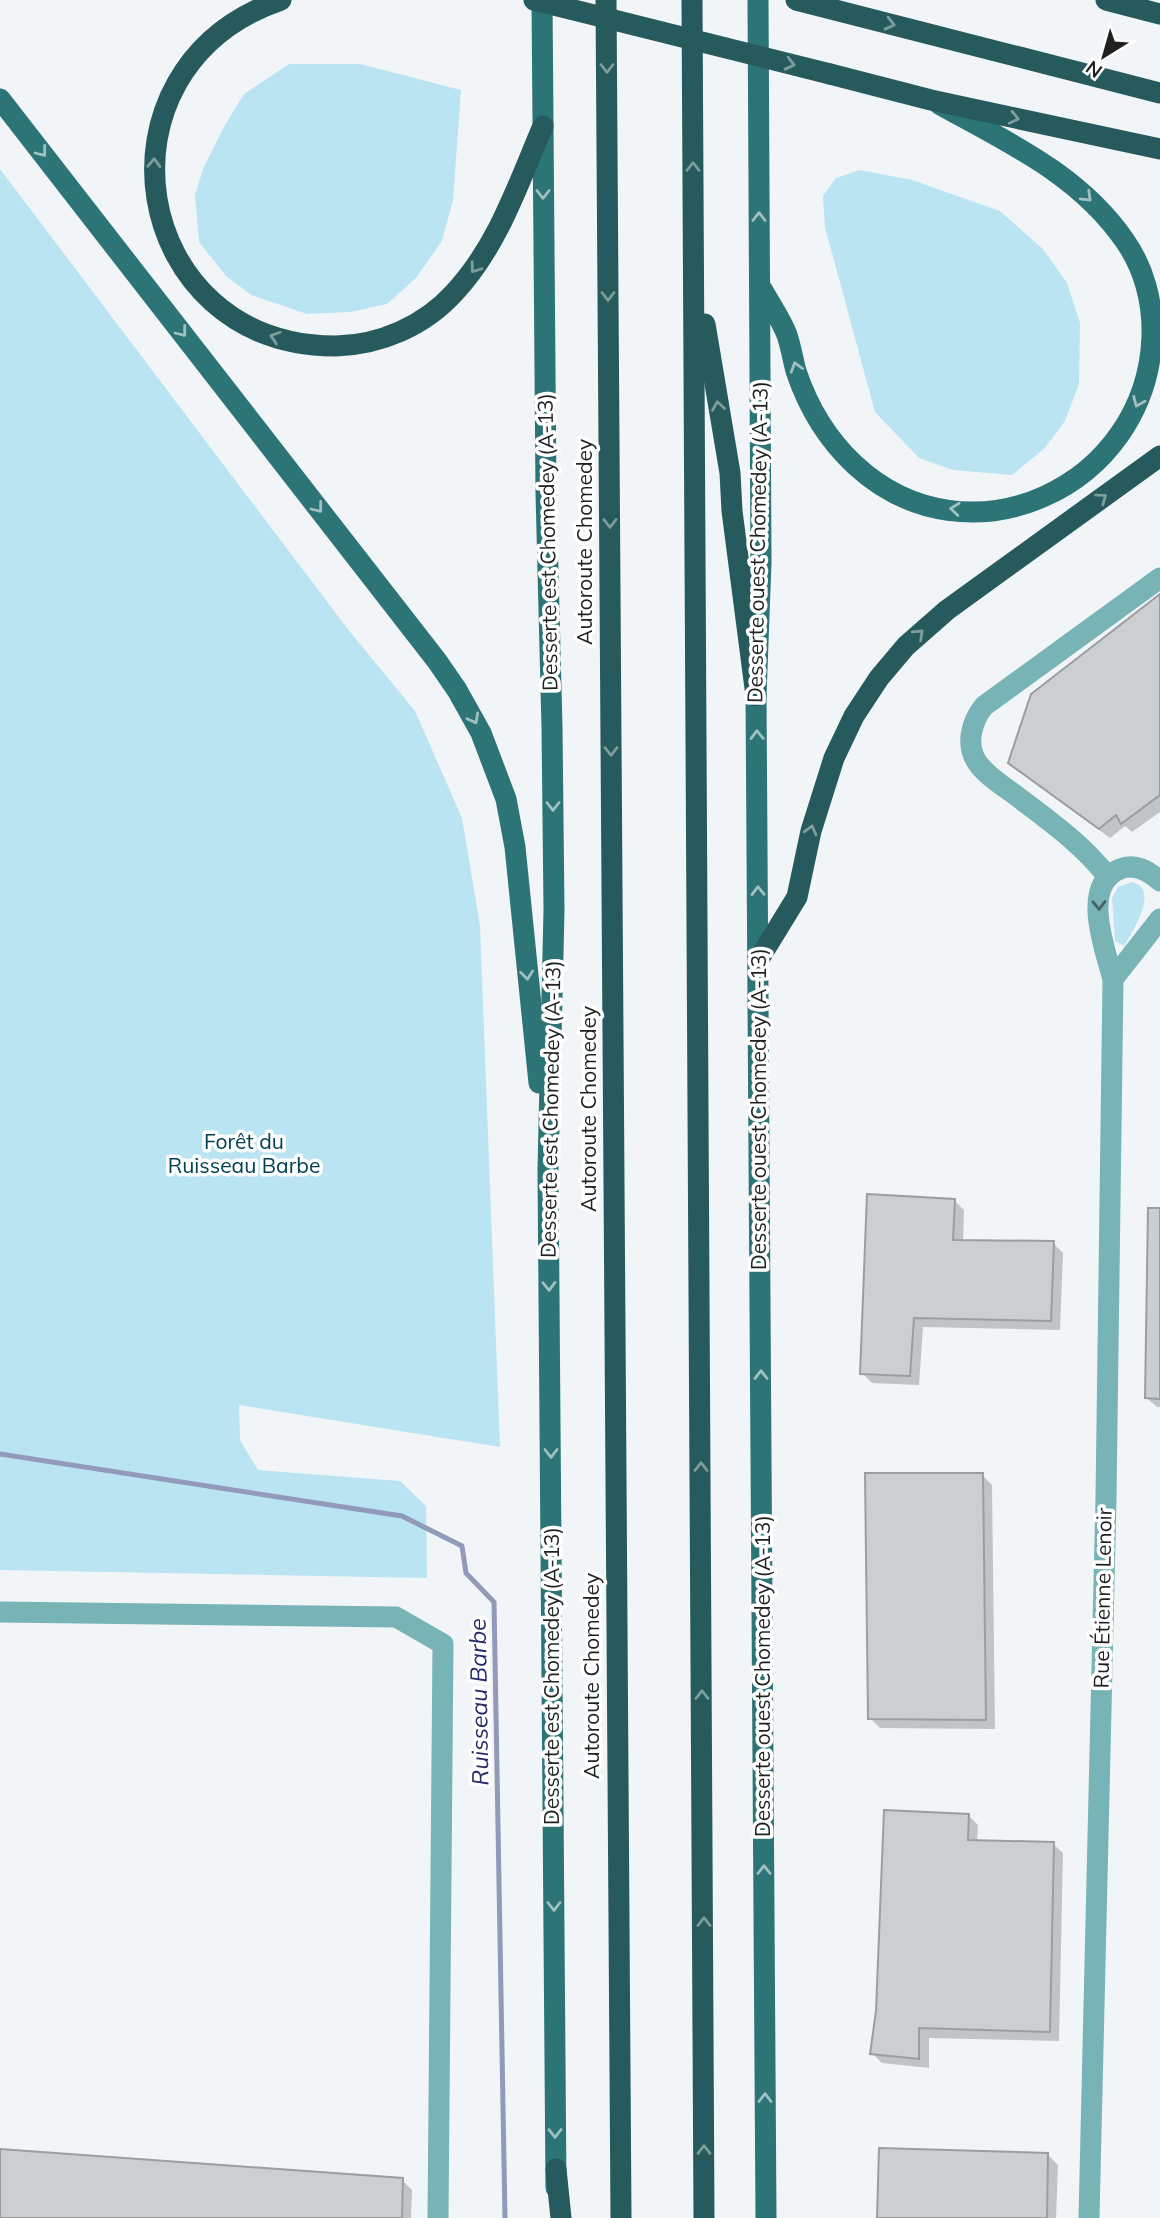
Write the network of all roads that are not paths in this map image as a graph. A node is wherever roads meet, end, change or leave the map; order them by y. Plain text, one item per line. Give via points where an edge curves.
1 (281, 0) edge
2 (534, 0) edge
3 (542, 0) edge
4 (606, 0) edge
5 (692, 0) edge
6 (758, 0) edge
7 (796, 0) edge
8 (1105, 0) edge
9 (1160, 14) edge
10 (1160, 93) edge
11 (0, 99) edge
12 (931, 100) junction
13 (543, 126) junction
14 (1160, 149) edge
15 (694, 260) junction
16 (760, 285) junction
17 (1160, 456) edge
18 (1160, 578) edge
19 (756, 696) junction
20 (1108, 877) junction
21 (1160, 881) edge
22 (1160, 919) edge
23 (759, 959) junction
24 (1114, 979) junction
25 (548, 1169) junction
26 (0, 1612) edge
27 (556, 2169) junction
28 (438, 2218) edge
29 (555, 2218) edge
30 (561, 2218) edge
31 (621, 2218) edge
32 (704, 2218) edge
33 (766, 2218) edge
34 (1089, 2218) edge

13 -> 1 highway via 489,248 436,310 399,332 359,344 302,344 260,332 225,311 183,267 159,214 154,158 165,108 192,59 229,25
2 -> 12 highway, bridge
3 - 13 main road, Desserte est Chomedey (A-13)
4 -> 31 highway, Autoroute Chomedey
15 -> 5 highway
16 -> 6 main road, Desserte ouest Chomedey (A-13)
7 -> 10 highway
8 - 9 highway
11 -> 25 main road via 437,661 481,733 500,779 515,847
12 -> 14 highway
12 -> 16 main road via 1033,156 1076,186 1135,257 1151,309 1149,366 1137,406 1102,456 1059,490 1007,509 939,508 887,488 856,466 822,427 801,383 787,335
13 -> 25 main road, Desserte est Chomedey (A-13) via 554,897
19 -> 15 highway via 730,473
32 -> 15 highway
16 - 19 main road, Desserte ouest Chomedey (A-13) via 761,562
23 -> 17 highway via 797,897 834,758 854,716 886,669 947,610
18 - 20 street via 984,706 973,726 976,761 1077,841
23 -> 19 main road, Desserte ouest Chomedey (A-13)
20 - 21 street via 1126,867 1146,870
20 -> 24 street, Rue Étienne Lenoir via 1100,888 1097,907
22 - 24 street
33 -> 23 main road, Desserte ouest Chomedey (A-13)
24 - 34 street, Rue Étienne Lenoir
25 -> 27 main road, Desserte est Chomedey (A-13)
26 - 28 street via 396,1616 443,1644
27 - 29 main road, Desserte est Chomedey (A-13)
27 - 30 highway

